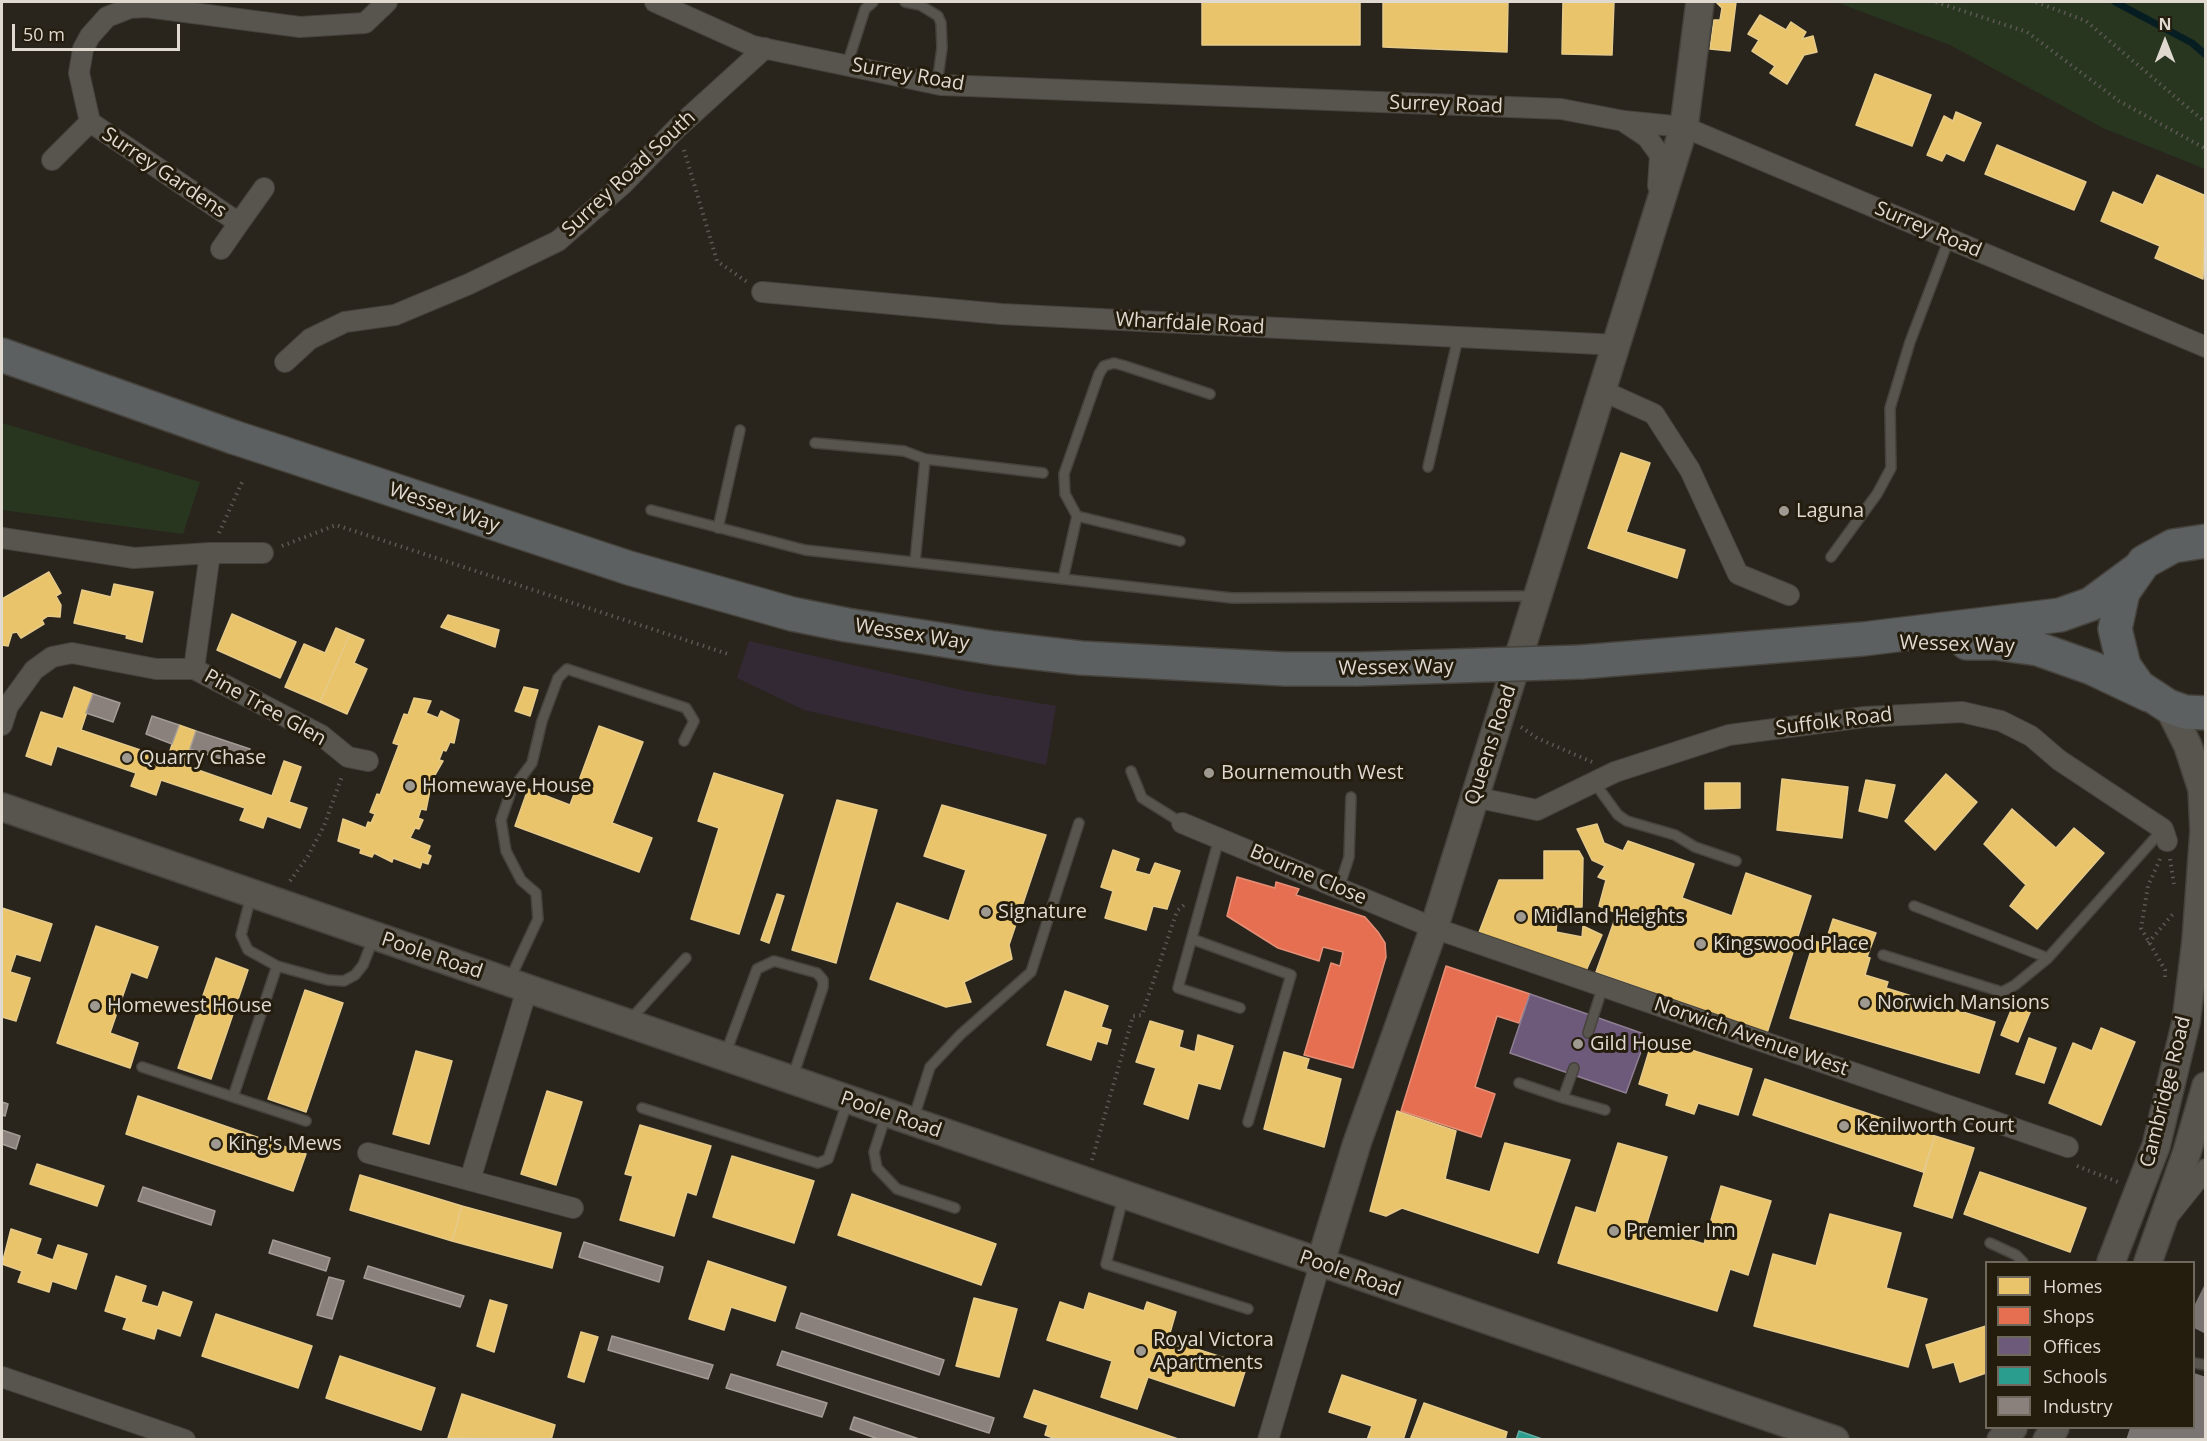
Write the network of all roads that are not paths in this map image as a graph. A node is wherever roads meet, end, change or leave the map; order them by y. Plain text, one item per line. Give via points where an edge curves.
1 (387, 2) edge
2 (655, 2) edge
3 (873, 2) edge
4 (905, 2) edge
5 (1700, 2) edge
6 (765, 48) junction
7 (847, 65) junction
8 (937, 84) junction
9 (1624, 121) junction
10 (90, 122) junction
11 (1684, 127) junction
12 (52, 160) dead end
13 (264, 188) dead end
14 (239, 223) junction
15 (1652, 223) junction
16 (1949, 239) junction
17 (221, 249) dead end
18 (762, 292) road end
19 (1458, 338) junction
20 (1618, 345) junction
21 (2205, 347) edge
22 (2, 355) edge
23 (285, 362) dead end
24 (1603, 391) junction
25 (1210, 394) dead end
26 (740, 430) dead end
27 (815, 443) dead end
28 (925, 459) junction
29 (1428, 467) dead end
30 (1043, 473) dead end
31 (651, 510) dead end
32 (1077, 516) junction
33 (718, 528) junction
34 (2, 538) edge
35 (1180, 541) dead end
36 (2205, 541) edge
37 (210, 553) junction
38 (263, 553) road end
39 (1831, 558) dead end
40 (915, 562) junction
41 (2137, 570) junction
42 (1063, 579) junction
43 (1789, 594) dead end
44 (1539, 596) junction
45 (1863, 639) junction
46 (195, 669) junction
47 (2158, 701) junction
48 (2205, 713) edge
49 (2, 725) edge
50 (684, 741) dead end
51 (368, 761) dead end
52 (1131, 771) dead end
53 (1594, 782) junction
54 (1474, 796) junction
55 (1351, 797) dead end
56 (2, 807) edge
57 (1182, 823) joint
58 (1079, 824) dead end
59 (2165, 835) joint
60 (1219, 839) junction
61 (1736, 861) dead end
62 (1339, 888) junction
63 (251, 894) junction
64 (1914, 906) dead end
65 (1434, 928) junction
66 (374, 936) junction
67 (1192, 939) junction
68 (1882, 955) dead end
69 (686, 958) dead end
70 (2048, 958) junction
71 (277, 966) junction
72 (518, 986) junction
73 (1603, 986) junction
74 (1240, 1008) dead end
75 (626, 1024) junction
76 (1588, 1033) dead end
77 (724, 1057) junction
78 (142, 1067) dead end
79 (1574, 1068) dead end
80 (791, 1081) junction
81 (1519, 1083) dead end
82 (2205, 1086) edge
83 (233, 1097) junction
84 (1563, 1098) junction
85 (848, 1100) junction
86 (642, 1108) dead end
87 (1605, 1110) dead end
88 (886, 1113) junction
89 (306, 1121) dead end
90 (912, 1122) junction
91 (1248, 1122) dead end
92 (2068, 1147) road end
93 (368, 1153) dead end
94 (2205, 1169) edge
95 (470, 1180) junction
96 (1123, 1196) junction
97 (573, 1208) dead end
98 (955, 1208) dead end
99 (2163, 1224) junction
100 (1990, 1243) dead end
101 (2021, 1261) edge
102 (2112, 1261) edge
103 (2149, 1261) edge
104 (1320, 1264) junction
105 (1248, 1309) dead end
106 (2, 1377) edge
107 (1781, 1423) junction
108 (2012, 1429) edge
109 (185, 1440) edge
110 (1268, 1440) edge
111 (1808, 1440) edge
112 (1835, 1440) edge
113 (2001, 1440) edge

1 - 10 street, Surrey Gardens via 365,22 300,27 147,7 118,11 107,16 90,36 80,63 81,90
2 - 6 street, Surrey Road
3 - 7 lane via 865,9
4 - 8 lane via 920,5 938,16 941,23
5 - 11 street, Queens Road
6 - 7 street, Surrey Road
6 - 23 street, Surrey Road South via 558,241 395,315 345,322 310,339
7 - 8 street, Surrey Road
8 - 9 street, Surrey Road via 1561,109
9 - 11 street, Surrey Road
9 - 15 street, Queens Road via 1647,137 1660,155
10 - 12 street, Surrey Gardens
10 - 14 street, Surrey Gardens
11 - 15 street, Queens Road
11 - 16 street, Surrey Road
13 - 14 street, Surrey Gardens
14 - 17 street, Surrey Gardens
15 - 20 street, Queens Road
16 - 21 street, Surrey Road
16 - 39 lane via 1890,408 1891,468
18 - 19 street, Wharfdale Road via 1001,314
19 - 20 street, Wharfdale Road
19 - 29 lane
20 - 24 street, Queens Road
22 - 45 highway, Wessex Way, bridge via 233,437 607,561 792,614 994,648 1181,665 1358,669 1581,662
24 - 43 street via 1654,414 1690,470 1738,574
24 - 44 street, Queens Road
25 - 32 lane via 1114,363 1104,366 1064,474 1065,494
26 - 33 lane
27 - 28 lane via 904,451
28 - 30 lane
28 - 40 lane
31 - 33 lane
32 - 35 lane
32 - 42 lane
33 - 40 lane via 806,550
34 - 37 street via 134,558
36 - 41 highway, Wessex Way via 2163,550
37 - 38 street
37 - 46 street, Pine Tree Glen
40 - 42 lane
41 - 45 highway, Wessex Way via 2091,604 2060,615
41 - 47 highway via 2121,597 2115,628 2124,666
42 - 44 lane via 1232,598
44 - 54 street, Queens Road
45 - 47 highway, Wessex Way via 1914,645 1995,643 2038,649 2092,668
46 - 49 street, Pine Tree Glen via 156,669 72,653 52,657 34,670 8,706
46 - 51 street, Pine Tree Glen via 321,735 348,757
47 - 48 highway, Wessex Way via 2185,712
47 - 102 street, Cambridge Road via 2188,746 2202,789 2204,831 2196,941 2186,1022 2156,1146
50 - 72 lane via 694,721 686,708 567,669 558,678 532,763 511,791 501,820 506,851 520,880 536,893 538,919
52 - 57 lane via 1142,798
53 - 54 street, Suffolk Road via 1537,810
53 - 59 street, Suffolk Road via 1729,735 1865,717 1962,712 2001,721 2031,736
53 - 61 lane via 1627,821 1675,835 1695,847
54 - 65 street, Queens Road
55 - 62 lane via 1349,857
56 - 63 street, Poole Road
57 - 60 street, Bourne Close
58 - 90 lane via 1031,972 930,1067
59 - 70 lane
60 - 62 street, Bourne Close
60 - 67 lane
62 - 65 street, Bourne Close
63 - 66 street, Poole Road
63 - 71 lane via 241,934 248,950
64 - 70 lane
65 - 73 street, Norwich Avenue West
65 - 104 street, Queens Road via 1357,1143
66 - 71 lane via 363,965 344,981
66 - 72 street, Poole Road
67 - 74 lane via 1178,988
67 - 91 lane via 1291,975
68 - 70 lane via 2002,992
69 - 75 lane
71 - 83 lane
72 - 75 street, Poole Road
72 - 95 street
73 - 76 lane
73 - 92 street, Norwich Avenue West
75 - 77 street, Poole Road
77 - 80 street, Poole Road
77 - 80 lane via 757,969 774,962 817,973 823,987
78 - 83 lane
79 - 84 lane
80 - 85 street, Poole Road
81 - 84 lane
82 - 99 street, Cambridge Road
83 - 89 lane
84 - 87 lane
85 - 86 lane via 828,1159 818,1163
85 - 88 street, Poole Road
88 - 90 street, Poole Road
88 - 98 lane via 874,1152 877,1168 897,1189
90 - 96 street, Poole Road
93 - 95 street
94 - 99 street, Cambridge Road
95 - 97 street
96 - 104 street, Poole Road
96 - 105 lane via 1106,1264
99 - 103 street, Cambridge Road
100 - 101 lane
104 - 107 street, Poole Road
104 - 110 street
106 - 109 street
107 - 111 street, Poole Road
107 - 112 street, Poole Road
108 - 113 street

